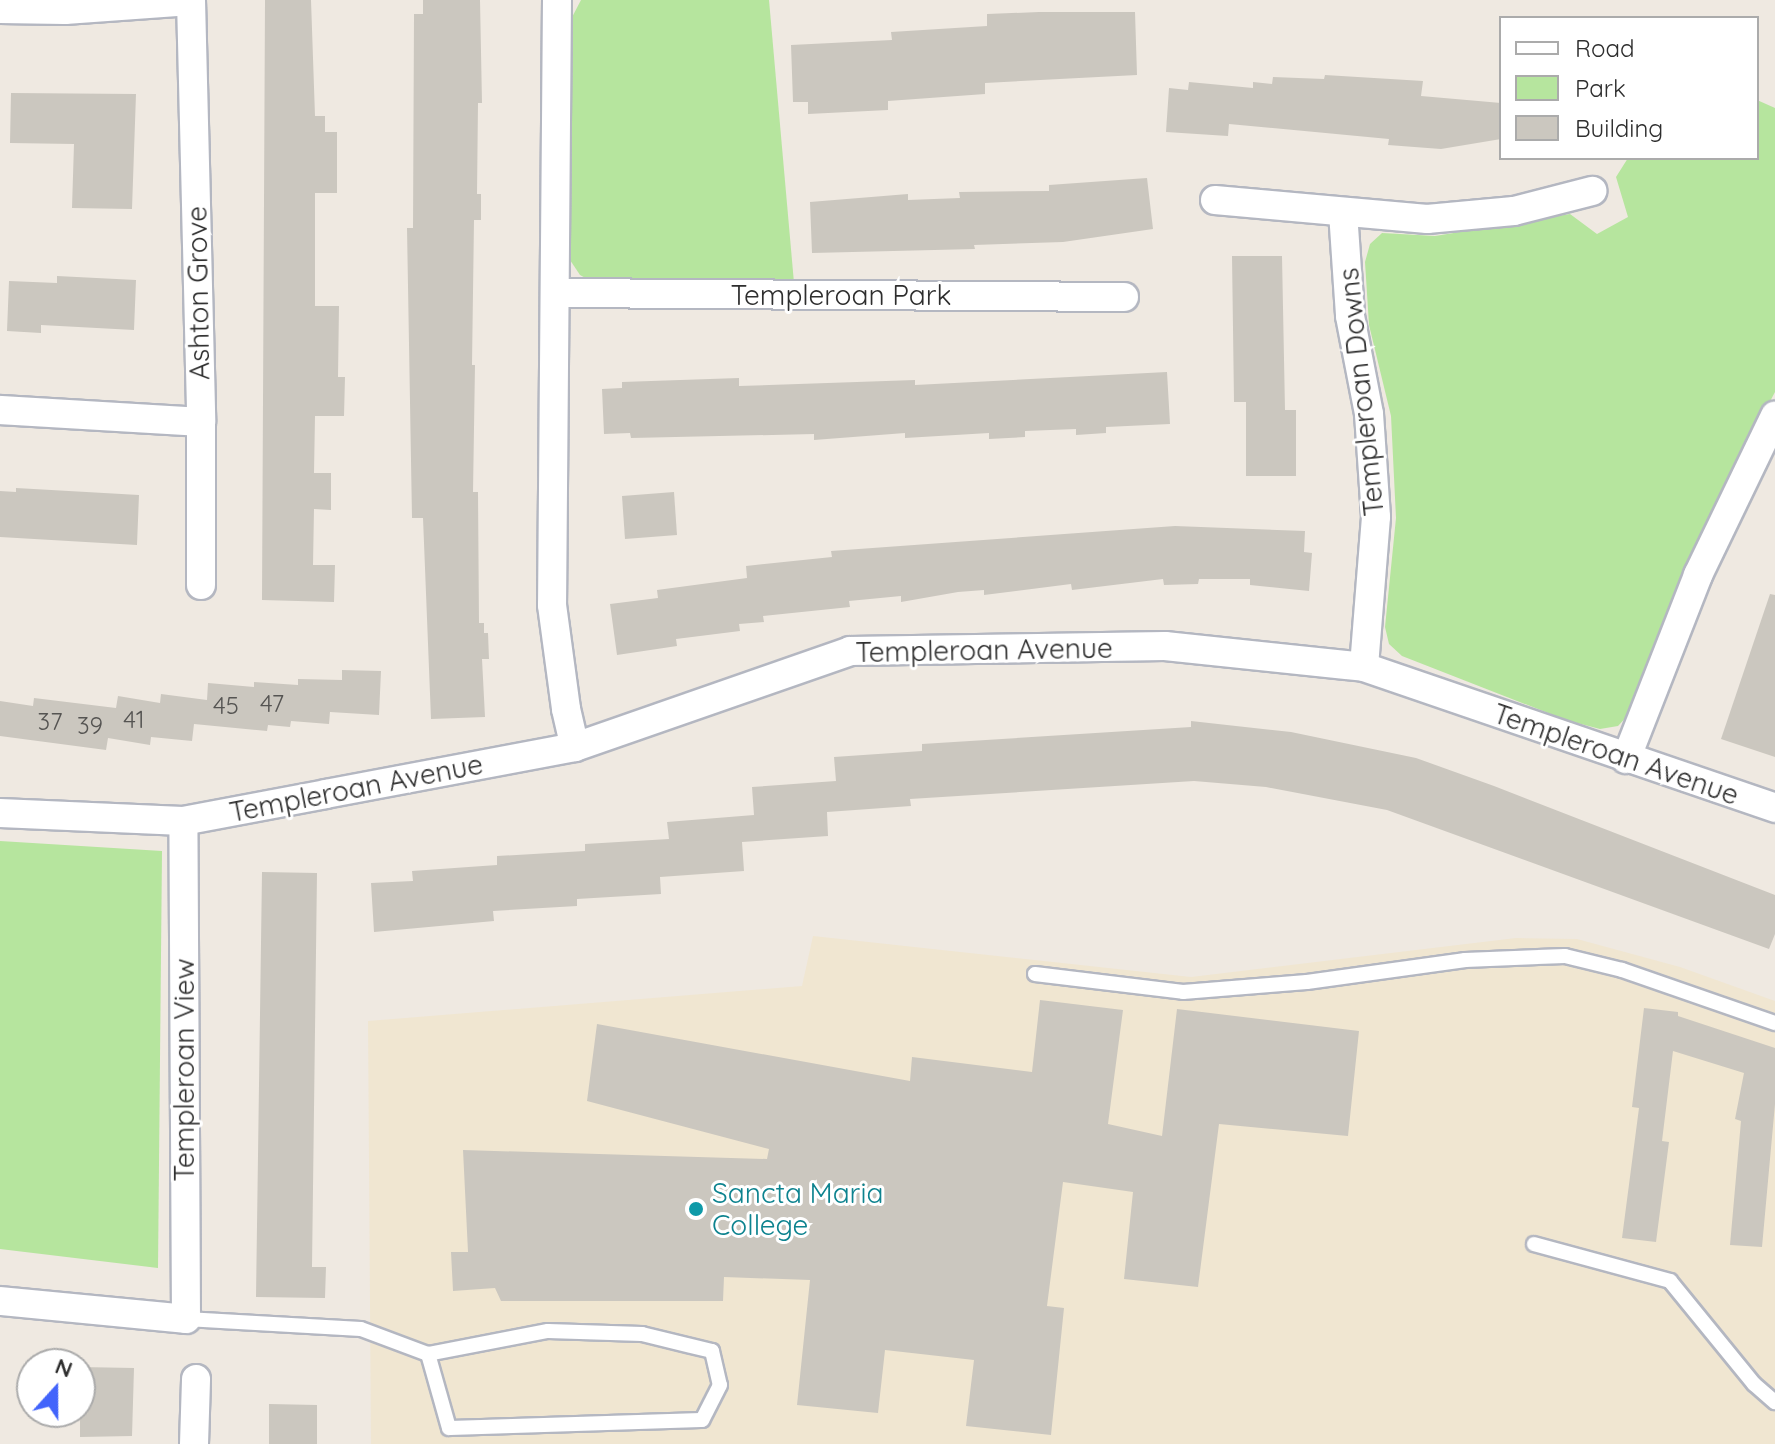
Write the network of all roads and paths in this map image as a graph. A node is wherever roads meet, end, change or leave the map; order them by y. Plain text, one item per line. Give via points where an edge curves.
1 (557, 0) edge
2 (191, 1) edge
3 (0, 9) edge
4 (1592, 191) dead end
5 (1215, 200) dead end
6 (1343, 212) junction
7 (557, 293) junction
8 (1124, 297) dead end
9 (0, 410) edge
10 (1775, 416) edge
11 (201, 422) junction
12 (201, 585) dead end
13 (1364, 667) junction
14 (575, 747) junction
15 (1626, 759) junction
16 (1775, 808) edge
17 (0, 813) edge
18 (183, 821) junction
19 (1035, 974) dead end
20 (1775, 1023) edge
21 (1534, 1244) dead end
22 (0, 1301) edge
23 (186, 1319) junction
24 (428, 1354) junction
25 (196, 1379) dead end
26 (1775, 1402) edge
27 (194, 1444) edge

1 - 7 street
2 - 3 street
2 - 11 street, Ashton Grove
4 - 6 street via 1514,211 1427,219
5 - 6 street
6 - 13 street, Templeroan Downs via 1350,316 1369,414 1376,517
7 - 8 street, Templeroan Park
7 - 14 street via 552,605
9 - 11 street
10 - 15 street via 1698,575
11 - 12 street, Ashton Grove
13 - 14 street, Templeroan Avenue via 1165,646 850,651
13 - 15 street, Templeroan Avenue
14 - 18 street, Templeroan Avenue
15 - 16 street, Templeroan Avenue
17 - 18 street, Templeroan Avenue
18 - 23 street, Templeroan View
19 - 20 lane via 1183,992 1307,982 1465,960 1565,956
21 - 26 lane via 1670,1281 1754,1384
22 - 23 street
23 - 24 lane via 361,1329
24 - 24 lane via 548,1331 642,1334 712,1351 720,1385 702,1420 449,1428
25 - 27 street

